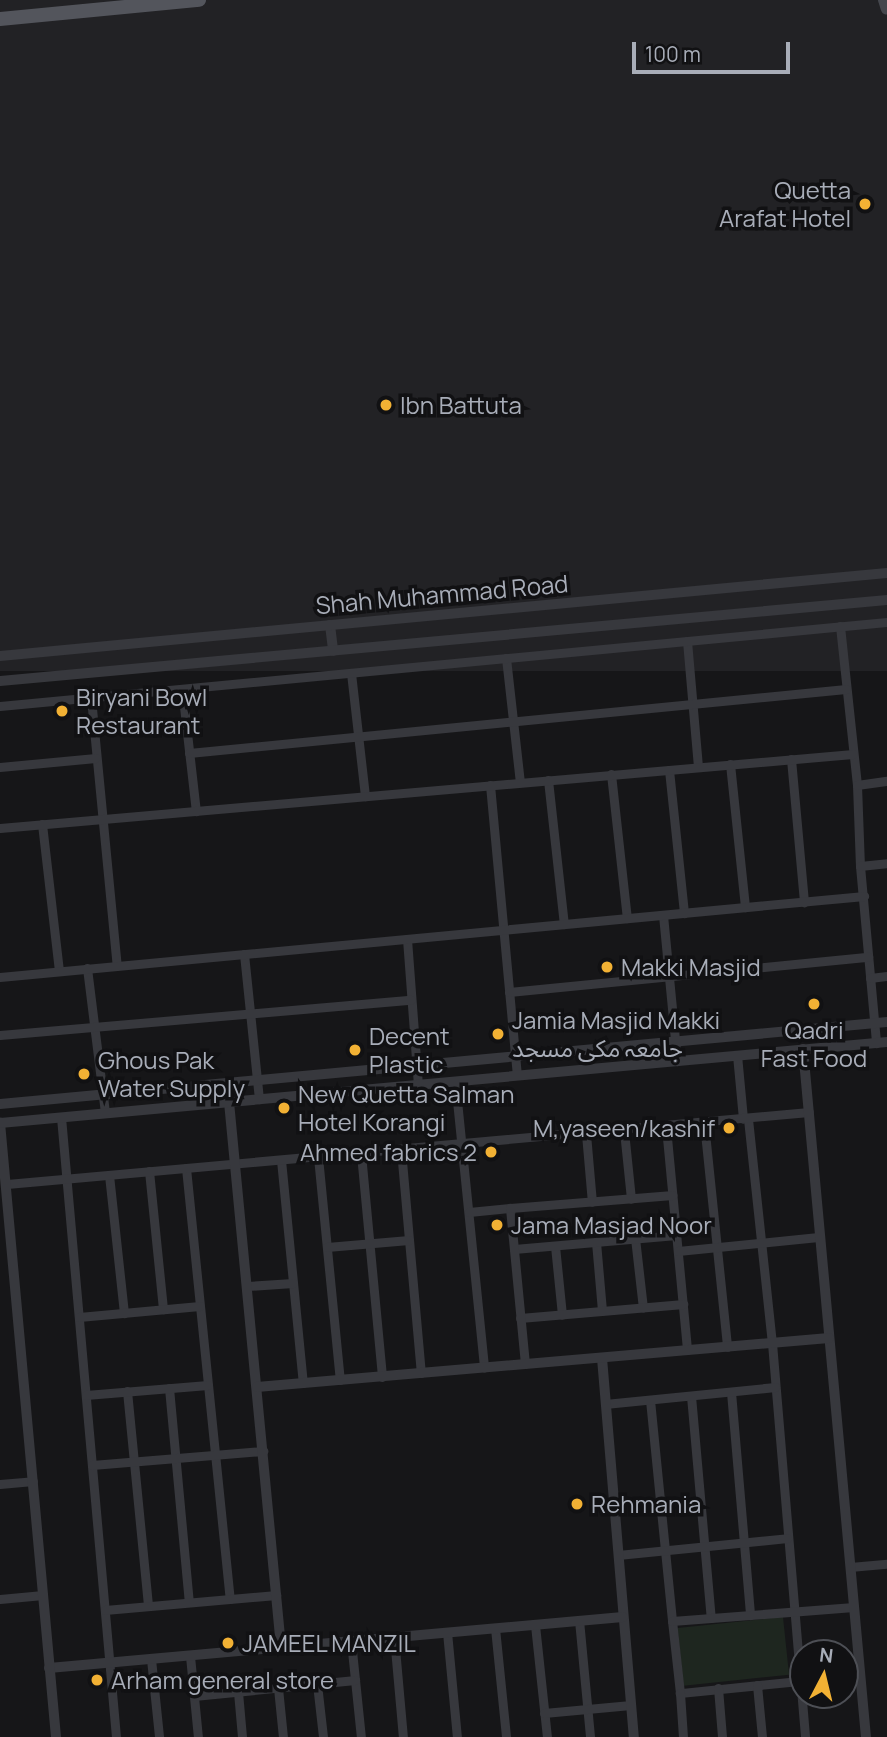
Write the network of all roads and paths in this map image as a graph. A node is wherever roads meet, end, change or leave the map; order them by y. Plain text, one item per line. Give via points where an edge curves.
1 (199, 0) edge
2 (884, 0) edge
3 (887, 9) edge
4 (0, 19) edge
5 (887, 573) edge
6 (887, 600) edge
7 (887, 622) edge
8 (330, 625) junction
9 (840, 626) junction
10 (687, 641) junction
11 (332, 651) junction
12 (0, 656) edge
13 (506, 658) junction
14 (351, 673) junction
15 (0, 681) edge
16 (182, 689) junction
17 (846, 690) junction
18 (91, 698) junction
19 (692, 705) junction
20 (0, 706) edge
21 (513, 722) junction
22 (358, 737) junction
23 (190, 753) junction
24 (853, 754) junction
25 (96, 758) junction
26 (790, 759) junction
27 (730, 764) junction
28 (0, 766) edge
29 (698, 767) junction
30 (669, 770) junction
31 (611, 775) junction
32 (548, 780) junction
33 (520, 782) junction
34 (887, 782) edge
35 (490, 785) junction
36 (857, 785) junction
37 (365, 796) junction
38 (196, 811) junction
39 (102, 818) junction
40 (41, 824) junction
41 (0, 828) edge
42 (887, 863) edge
43 (860, 866) junction
44 (864, 896) junction
45 (804, 902) junction
46 (745, 907) junction
47 (684, 913) junction
48 (663, 915) junction
49 (627, 918) junction
50 (564, 924) junction
51 (503, 930) junction
52 (407, 939) junction
53 (244, 954) junction
54 (868, 957) junction
55 (117, 966) junction
56 (87, 968) junction
57 (59, 971) junction
58 (668, 976) junction
59 (887, 976) edge
60 (0, 977) edge
61 (870, 978) junction
62 (509, 992) junction
63 (411, 1000) junction
64 (250, 1013) junction
65 (887, 1021) edge
66 (874, 1023) junction
67 (94, 1027) junction
68 (0, 1035) edge
69 (675, 1040) junction
70 (882, 1042) edge
71 (803, 1049) junction
72 (737, 1055) junction
73 (515, 1056) junction
74 (677, 1061) junction
75 (416, 1065) junction
76 (517, 1075) junction
77 (257, 1079) junction
78 (455, 1081) junction
79 (418, 1085) junction
80 (102, 1093) junction
81 (259, 1098) junction
82 (229, 1102) junction
83 (0, 1104) edge
84 (809, 1112) junction
85 (105, 1113) junction
86 (61, 1117) junction
87 (745, 1119) junction
88 (0, 1123) edge
89 (704, 1123) junction
90 (666, 1127) junction
91 (624, 1131) junction
92 (586, 1134) junction
93 (463, 1145) junction
94 (401, 1150) junction
95 (361, 1154) junction
96 (318, 1157) junction
97 (281, 1160) junction
98 (236, 1164) junction
99 (186, 1168) junction
100 (149, 1171) junction
101 (109, 1175) junction
102 (67, 1179) junction
103 (7, 1184) junction
104 (672, 1195) junction
105 (631, 1199) junction
106 (592, 1202) junction
107 (510, 1209) junction
108 (469, 1212) junction
109 (676, 1235) junction
110 (818, 1237) junction
111 (635, 1238) junction
112 (409, 1240) junction
113 (596, 1242) junction
114 (371, 1243) junction
115 (761, 1243) junction
116 (555, 1245) junction
117 (327, 1247) junction
118 (716, 1247) junction
119 (514, 1249) junction
120 (678, 1251) junction
121 (293, 1283) junction
122 (248, 1286) junction
123 (683, 1304) junction
124 (200, 1306) junction
125 (643, 1308) junction
126 (163, 1309) junction
127 (602, 1311) junction
128 (124, 1313) junction
129 (562, 1315) junction
130 (79, 1317) junction
131 (520, 1318) junction
132 (829, 1338) junction
133 (772, 1343) junction
134 (727, 1347) junction
135 (687, 1350) junction
136 (601, 1358) junction
137 (525, 1364) junction
138 (484, 1368) junction
139 (421, 1373) junction
140 (382, 1377) junction
141 (340, 1380) junction
142 (303, 1383) junction
143 (208, 1385) junction
144 (257, 1387) junction
145 (775, 1387) junction
146 (169, 1388) junction
147 (127, 1391) junction
148 (731, 1392) junction
149 (86, 1395) junction
150 (691, 1396) junction
151 (650, 1400) junction
152 (605, 1404) junction
153 (262, 1451) junction
154 (214, 1455) junction
155 (175, 1458) junction
156 (134, 1462) junction
157 (92, 1465) junction
158 (33, 1481) junction
159 (0, 1484) edge
160 (787, 1538) junction
161 (744, 1542) junction
162 (705, 1546) junction
163 (665, 1550) junction
164 (618, 1555) junction
165 (887, 1564) edge
166 (850, 1567) junction
167 (43, 1595) junction
168 (276, 1595) junction
169 (0, 1599) edge
170 (230, 1599) junction
171 (190, 1602) junction
172 (148, 1606) junction
173 (853, 1607) junction
174 (105, 1610) junction
175 (793, 1612) junction
176 (750, 1615) junction
177 (623, 1616) junction
178 (711, 1618) junction
179 (579, 1620) junction
180 (672, 1621) junction
181 (535, 1625) junction
182 (495, 1628) junction
183 (447, 1632) junction
184 (394, 1637) junction
185 (795, 1639) edge
186 (351, 1641) junction
187 (281, 1647) junction
188 (190, 1656) junction
189 (151, 1659) junction
190 (110, 1663) junction
191 (49, 1668) junction
192 (355, 1680) junction
193 (789, 1682) edge
194 (317, 1684) junction
195 (757, 1685) junction
196 (278, 1688) junction
197 (718, 1688) junction
198 (238, 1692) junction
199 (680, 1693) junction
200 (194, 1696) junction
201 (631, 1705) junction
202 (802, 1709) edge
203 (587, 1711) junction
204 (544, 1713) junction
205 (56, 1737) edge
206 (116, 1737) edge
207 (159, 1737) edge
208 (198, 1737) edge
209 (242, 1737) edge
210 (283, 1737) edge
211 (324, 1737) edge
212 (361, 1737) edge
213 (403, 1737) edge
214 (457, 1737) edge
215 (506, 1737) edge
216 (547, 1737) edge
217 (590, 1737) edge
218 (634, 1737) edge
219 (683, 1737) edge
220 (722, 1737) edge
221 (762, 1737) edge
222 (805, 1737) edge
223 (866, 1737) edge

1 - 4 main road
2 - 3 main road
5 - 8 street, Shah Muhammad Road
6 - 11 street, Shah Muhammad Road
7 - 9 street
8 - 11 street
8 - 12 street, Shah Muhammad Road
9 - 10 street
9 - 17 street
10 - 13 street
10 - 19 street
11 - 15 street, Shah Muhammad Road
13 - 14 street
13 - 21 street
14 - 16 street
14 - 22 street
16 - 18 street
16 - 23 street
17 - 19 street
17 - 24 street
18 - 20 street
18 - 25 street
19 - 21 street
19 - 29 street
21 - 22 street
21 - 33 street
22 - 23 street
22 - 37 street
23 - 38 street
24 - 26 street
24 - 36 street
25 - 28 street
25 - 39 street
26 - 27 street
26 - 45 street
27 - 29 street
27 - 46 street
29 - 30 street
30 - 31 street
30 - 47 street
31 - 32 street
31 - 49 street
32 - 33 street
32 - 50 street
33 - 35 street
34 - 36 street
35 - 37 street
35 - 51 street
36 - 43 street
37 - 38 street
38 - 39 street
39 - 40 street
39 - 55 street
40 - 41 street
40 - 57 street
42 - 43 street
43 - 44 street
44 - 45 street
44 - 54 street
45 - 46 street
46 - 47 street
47 - 48 street
48 - 49 street
48 - 58 street
49 - 50 street
50 - 51 street
51 - 52 street
51 - 62 street
52 - 53 street
52 - 63 street
53 - 55 street
53 - 64 street
54 - 58 street
54 - 61 street
55 - 56 street
56 - 57 street
56 - 67 street
57 - 60 street
58 - 62 street
58 - 69 street
59 - 61 street
61 - 66 street
62 - 73 street
63 - 64 street
63 - 75 street
64 - 67 street
64 - 77 street
65 - 66 street
66 - 69 street
66 - 70 street
67 - 68 street
67 - 80 street
69 - 73 street
69 - 74 street
70 - 71 street
71 - 72 street
71 - 84 street
72 - 74 street
72 - 87 street
73 - 75 street
73 - 76 street
74 - 76 street
75 - 77 street
75 - 79 street
76 - 78 street
77 - 80 street
77 - 81 street
78 - 79 street
78 - 93 street
79 - 81 street
80 - 83 street
80 - 85 street
81 - 82 street
82 - 85 street
82 - 98 street
84 - 87 street
84 - 110 street
85 - 86 street
86 - 88 street
86 - 102 street
87 - 89 street
87 - 115 street
88 - 103 street
89 - 90 street
89 - 118 street
90 - 91 street
90 - 104 street
91 - 92 street
91 - 105 street
92 - 93 street
92 - 106 street
93 - 94 street
93 - 108 street
94 - 95 street
94 - 112 street
95 - 96 street
95 - 114 street
96 - 97 street
96 - 117 street
97 - 98 street
97 - 121 street
98 - 99 street
98 - 122 street
99 - 100 street
99 - 124 street
100 - 101 street
100 - 126 street
101 - 102 street
101 - 128 street
102 - 103 street
102 - 130 street
103 - 158 street
104 - 105 street
104 - 109 street
105 - 106 street
106 - 107 street
107 - 108 street
107 - 119 street
108 - 138 street
109 - 111 street
109 - 120 street
110 - 115 street
110 - 132 street
111 - 113 street
111 - 125 street
112 - 114 street
112 - 139 street
113 - 116 street
113 - 127 street
114 - 117 street
114 - 140 street
115 - 118 street
115 - 133 street
116 - 119 street
116 - 129 street
117 - 141 street
118 - 120 street
118 - 134 street
119 - 131 street
120 - 123 street
121 - 122 street
121 - 142 street
122 - 144 street
123 - 125 street
123 - 135 street
124 - 126 street
124 - 143 street
125 - 127 street
126 - 128 street
127 - 129 street
128 - 130 street
129 - 131 street
130 - 149 street
131 - 137 street
132 - 133 street
132 - 166 street
133 - 134 street
133 - 145 street
134 - 135 street
135 - 136 street
136 - 137 street
136 - 152 street
137 - 138 street
138 - 139 street
139 - 140 street
140 - 141 street
141 - 142 street
142 - 144 street
143 - 146 street
143 - 154 street
144 - 153 street
145 - 148 street
145 - 160 street
146 - 147 street
146 - 155 street
147 - 149 street
147 - 156 street
148 - 150 street
148 - 161 street
149 - 157 street
150 - 151 street
150 - 162 street
151 - 152 street
151 - 163 street
152 - 164 street
153 - 154 street
153 - 168 street
154 - 155 street
154 - 170 street
155 - 156 street
155 - 171 street
156 - 157 street
156 - 172 street
157 - 174 street
158 - 159 street
158 - 167 street
160 - 161 street
160 - 175 street
161 - 162 street
161 - 176 street
162 - 163 street
162 - 178 street
163 - 164 street
163 - 180 street
164 - 177 street
165 - 166 street
166 - 173 street
167 - 169 street
167 - 191 street
168 - 170 street
168 - 187 street
170 - 171 street
171 - 172 street
172 - 174 street
173 - 175 street
173 - 223 street
174 - 190 street
175 - 176 street
175 - 185 street
176 - 178 street
177 - 179 street
177 - 201 street
178 - 180 street
179 - 181 street
179 - 203 street
180 - 199 street
181 - 182 street
181 - 204 street
182 - 183 street
182 - 215 street
183 - 184 street
183 - 214 street
184 - 186 street
184 - 213 street
186 - 187 street
186 - 192 street
187 - 188 street
188 - 189 street
188 - 200 street
189 - 190 street
189 - 207 street
190 - 191 street
190 - 206 street
191 - 205 street
192 - 194 street
192 - 212 street
193 - 195 street
194 - 196 street
194 - 211 street
195 - 197 street
195 - 221 street
196 - 198 street
196 - 210 street
197 - 199 street
197 - 220 street
198 - 200 street
198 - 209 street
199 - 219 street
200 - 208 street
201 - 203 street
201 - 218 street
202 - 222 street
203 - 204 street
203 - 217 street
204 - 216 street

